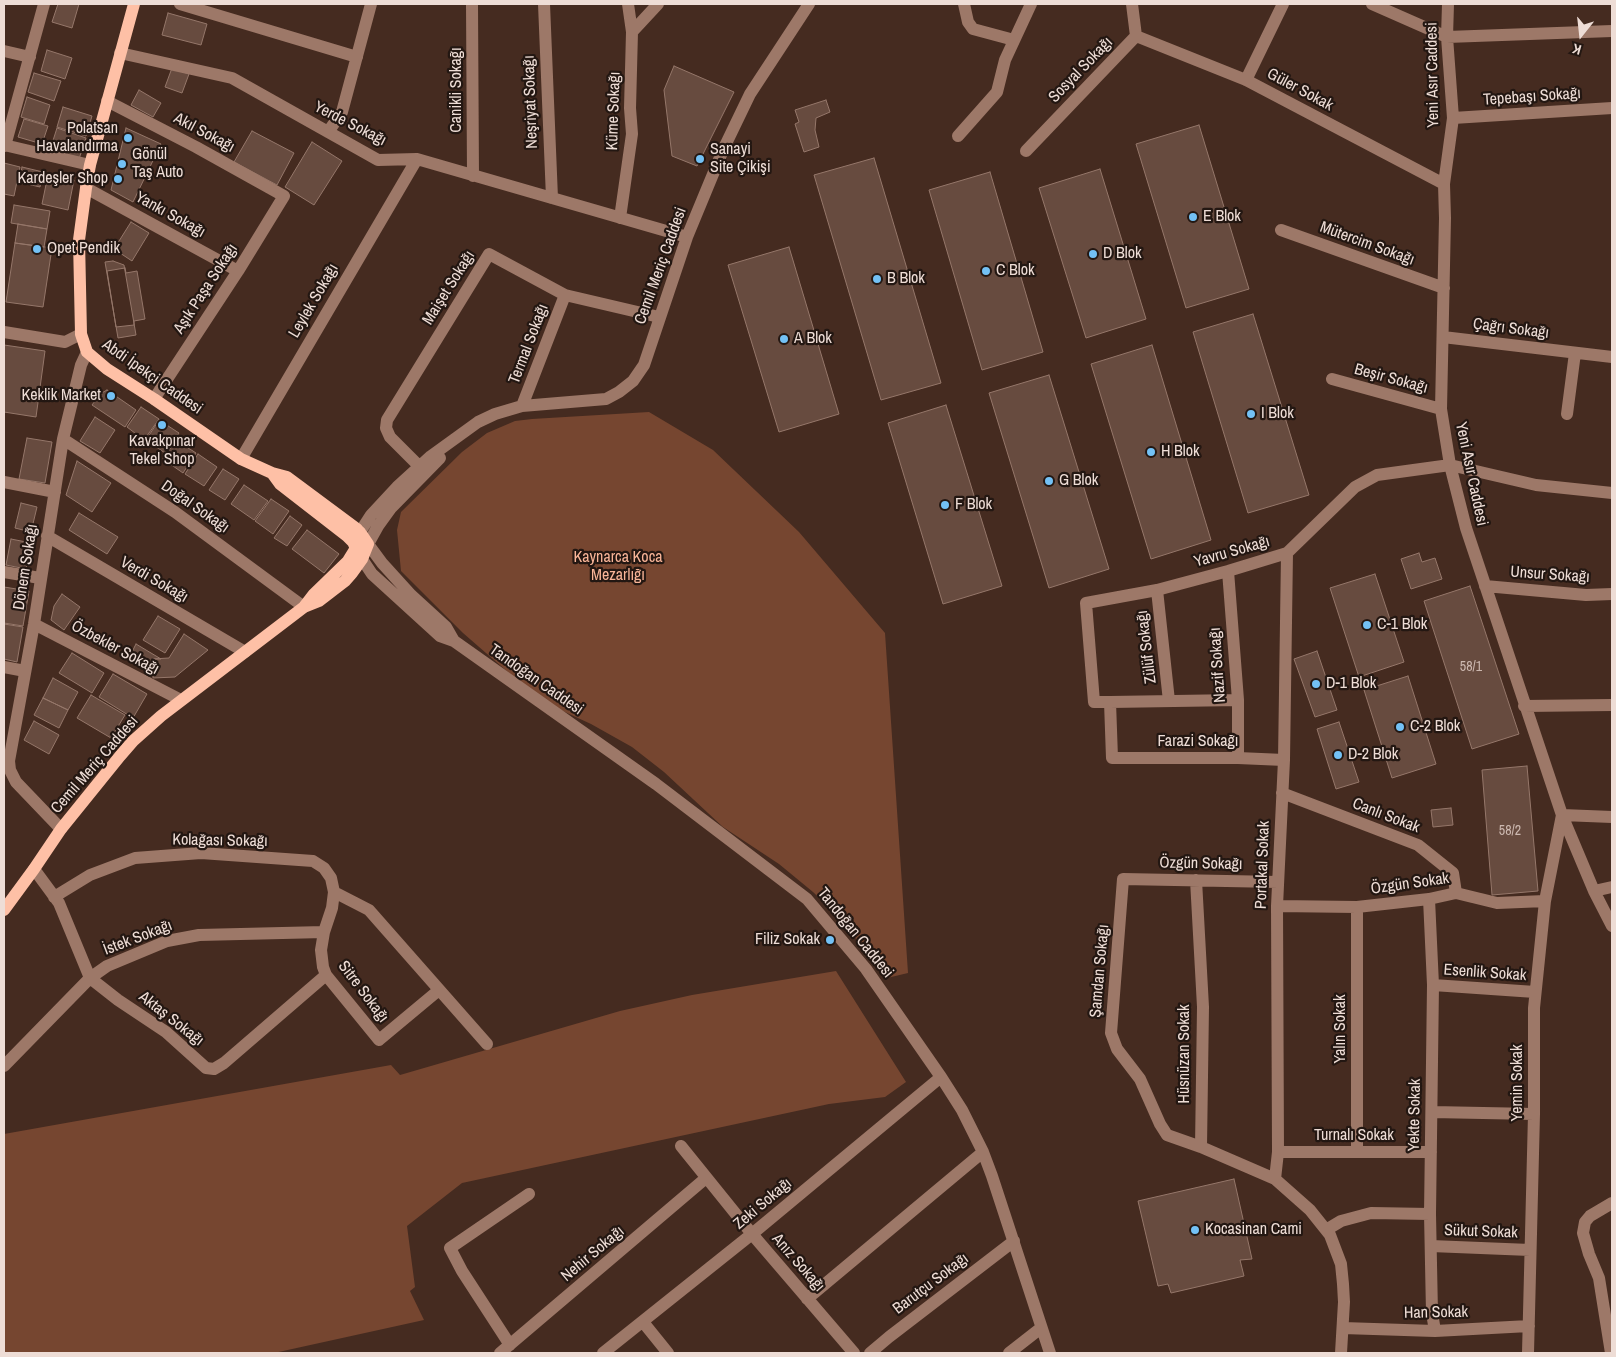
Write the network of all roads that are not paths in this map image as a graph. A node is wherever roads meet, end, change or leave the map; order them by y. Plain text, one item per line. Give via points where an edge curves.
1 (44, 4) edge
2 (134, 4) edge
3 (180, 4) edge
4 (371, 4) edge
5 (472, 4) edge
6 (544, 4) edge
7 (628, 4) edge
8 (658, 4) edge
9 (808, 4) edge
10 (964, 4) edge
11 (1031, 4) edge
12 (1132, 4) edge
13 (1283, 4) edge
14 (1372, 4) edge
15 (1448, 4) edge
16 (1612, 31) edge
17 (632, 32) junction
18 (1136, 36) junction
19 (1447, 37) junction
20 (1014, 40) junction
21 (4, 50) edge
22 (120, 53) junction
23 (30, 57) junction
24 (357, 57) junction
25 (1246, 80) junction
26 (107, 101) junction
27 (1612, 108) edge
28 (1453, 118) junction
29 (328, 132) junction
30 (958, 136) dead end
31 (5, 146) edge
32 (1026, 151) dead end
33 (417, 159) junction
34 (90, 165) junction
35 (473, 176) junction
36 (1444, 184) junction
37 (86, 188) junction
38 (284, 196) joint
39 (552, 198) junction
40 (620, 218) junction
41 (1281, 230) dead end
42 (687, 237) junction
43 (238, 271) junction
44 (1444, 288) junction
45 (566, 295) junction
46 (659, 317) junction
47 (4, 332) edge
48 (81, 334) junction
49 (1443, 337) junction
50 (87, 352) junction
51 (1576, 353) junction
52 (1612, 358) edge
53 (1332, 379) dead end
54 (154, 399) junction
55 (522, 406) junction
56 (1441, 409) junction
57 (1567, 414) dead end
58 (463, 432) junction
59 (63, 439) junction
60 (240, 459) junction
61 (1450, 465) junction
62 (418, 466) junction
63 (272, 474) junction
64 (4, 482) edge
65 (54, 492) junction
66 (1612, 493) edge
67 (360, 532) junction
68 (47, 536) junction
69 (362, 550) junction
70 (1286, 553) junction
71 (1228, 571) junction
72 (4, 572) edge
73 (40, 578) junction
74 (1485, 586) junction
75 (1156, 590) junction
76 (1612, 594) edge
77 (304, 607) junction
78 (34, 624) junction
79 (245, 652) junction
80 (4, 667) edge
81 (25, 671) junction
82 (181, 700) junction
83 (1238, 700) junction
84 (1169, 701) junction
85 (1110, 702) junction
86 (1612, 705) edge
87 (1524, 706) junction
88 (1238, 758) junction
89 (1284, 760) junction
90 (6, 761) edge
91 (1282, 793) junction
92 (1562, 815) junction
93 (1612, 817) edge
94 (61, 829) junction
95 (34, 869) junction
96 (1123, 879) joint
97 (1196, 880) junction
98 (1278, 882) junction
99 (1612, 887) edge
100 (1594, 891) junction
101 (334, 892) junction
102 (1456, 893) junction
103 (54, 897) junction
104 (1430, 899) junction
105 (1545, 901) junction
106 (1277, 906) junction
107 (1357, 907) junction
108 (4, 910) edge
109 (1612, 926) edge
110 (324, 932) junction
111 (326, 975) junction
112 (90, 978) junction
113 (1434, 986) junction
114 (439, 990) junction
115 (1535, 992) junction
116 (487, 1044) dead end
117 (4, 1066) edge
118 (941, 1077) junction
119 (1432, 1112) junction
120 (1534, 1114) junction
121 (681, 1146) dead end
122 (1201, 1147) junction
123 (1357, 1151) junction
124 (983, 1152) junction
125 (1278, 1152) junction
126 (1431, 1152) junction
127 (706, 1178) junction
128 (1275, 1180) junction
129 (529, 1194) dead end
130 (1612, 1203) edge
131 (1430, 1214) junction
132 (1326, 1230) junction
133 (752, 1234) junction
134 (1014, 1241) junction
135 (1431, 1246) junction
136 (1530, 1250) junction
137 (807, 1299) junction
138 (643, 1322) junction
139 (1529, 1326) junction
140 (1041, 1328) junction
141 (1343, 1328) junction
142 (1435, 1331) junction
143 (505, 1349) edge
144 (603, 1353) edge
145 (668, 1353) edge
146 (854, 1353) edge
147 (870, 1353) edge
148 (1009, 1353) edge
149 (1050, 1353) edge
150 (1341, 1353) edge
151 (1528, 1353) edge
152 (1611, 1353) edge

1 - 23 street
2 - 22 main road, Abdi İpekçi Caddesi
3 - 24 street
4 - 24 street
5 - 35 street, Canikli Sokağı
6 - 39 street, Neşriyat Sokağı
7 - 17 street, Küme Sokağı
8 - 17 street
9 - 42 street, Cemil Meriç Caddesi via 742,111
10 - 20 street via 973,29
11 - 20 street
12 - 18 street, Sosyal Sokağı
13 - 25 street
14 - 19 street
15 - 19 street, Yeni Asır Caddesi
16 - 19 street
17 - 40 street, Küme Sokağı via 632,134
18 - 25 street, Güler Sokak
18 - 32 street, Sosyal Sokağı
19 - 28 street, Yeni Asır Caddesi
20 - 30 street via 997,92
21 - 23 street
22 - 26 main road, Abdi İpekçi Caddesi
22 - 29 street, Yerde Sokağı via 232,78
23 - 31 street
24 - 29 street via 342,112
25 - 36 street, Güler Sokak
26 - 34 main road, Abdi İpekçi Caddesi
26 - 38 street, Akıl Sokağı
27 - 28 street, Tepebaşı Sokağı
28 - 36 street, Yeni Asır Caddesi
29 - 33 street, Yerde Sokağı via 378,160
31 - 34 street
33 - 35 street, Yerde Sokağı
33 - 60 street, Leylek Sokağı
34 - 37 main road, Abdi İpekçi Caddesi
35 - 39 street, Yerde Sokağı
36 - 44 street, Yeni Asır Caddesi
37 - 43 street, Yankı Sokağı
37 - 48 main road, Abdi İpekçi Caddesi via 79,240
38 - 43 street, Aşık Paşa Sokağı
39 - 40 street, Yerde Sokağı
40 - 42 street, Yerde Sokağı
41 - 44 street, Mütercim Sokağı
42 - 46 street, Cemil Meriç Caddesi
43 - 54 street, Aşık Paşa Sokağı
44 - 49 street, Yeni Asır Caddesi
45 - 46 street, Maişet Sokağı
45 - 55 street, Termal Sokağı
45 - 62 street, Maişet Sokağı via 489,254 387,420 390,437
46 - 55 street, Cemil Meriç Caddesi via 644,365 633,381 619,392 606,399
47 - 48 street via 65,342
48 - 50 main road, Abdi İpekçi Caddesi
49 - 51 street, Çağrı Sokağı
49 - 56 street, Yeni Asır Caddesi
50 - 54 main road, Abdi İpekçi Caddesi
50 - 59 street, Dönem Sokağı
51 - 52 street, Çağrı Sokağı
51 - 57 street
53 - 56 street, Beşir Sokağı
54 - 60 main road, Abdi İpekçi Caddesi
55 - 58 street, Cemil Meriç Caddesi via 486,418
56 - 61 street, Yeni Asır Caddesi
58 - 62 street, Cemil Meriç Caddesi
58 - 69 street, Cemil Meriç Caddesi via 391,508
59 - 65 street, Dönem Sokağı
59 - 77 street, Doğal Sokağı via 175,512
60 - 63 main road, Abdi İpekçi Caddesi
61 - 66 street via 1536,485
61 - 70 street, Yavru Sokağı via 1376,475 1355,487
61 - 74 street, Yeni Asır Caddesi
62 - 67 street, Cemil Meriç Caddesi via 377,507
63 - 67 main road, Abdi İpekçi Caddesi via 287,477
63 - 69 main road, Abdi İpekçi Caddesi
64 - 65 street
65 - 68 street, Dönem Sokağı
67 - 69 main road, Abdi İpekçi Caddesi
68 - 73 street, Dönem Sokağı
68 - 79 street, Verdi Sokağı
69 - 77 main road, Cemil Meriç Caddesi
69 - 118 street, Tandoğan Caddesi via 382,563 411,596 446,627 454,642 656,784 807,899 866,969
70 - 71 street, Yavru Sokağı
70 - 89 street, Portakal Sokak
71 - 75 street, Yavru Sokağı
71 - 83 street, Nazif Sokağı
72 - 73 street
73 - 78 street, Dönem Sokağı
74 - 76 street, Unsur Sokağı via 1586,595
74 - 87 street, Yeni Asır Caddesi
75 - 84 street, Zülüf Sokağı
75 - 85 street, Yavru Sokağı via 1086,603 1094,702
77 - 79 main road, Cemil Meriç Caddesi
78 - 81 street, Dönem Sokağı
78 - 82 street, Özbekler Sokağı
79 - 82 main road, Cemil Meriç Caddesi
80 - 81 street
81 - 90 street, Dönem Sokağı
82 - 94 main road, Cemil Meriç Caddesi via 133,741
83 - 84 street
83 - 88 street, Nazif Sokağı
84 - 85 street
85 - 88 street, Farazi Sokağı via 1112,758
86 - 87 street
87 - 92 street, Yeni Asır Caddesi
88 - 89 street, Farazi Sokağı
89 - 91 street, Portakal Sokak
90 - 94 street, Dönem Sokağı via 16,782
91 - 98 street, Portakal Sokak
91 - 102 street, Canlı Sokak via 1418,845 1453,873
92 - 93 street
92 - 100 street, Yeni Asır Caddesi
92 - 105 street, Yemin Sokak
94 - 95 main road, Cemil Meriç Caddesi
95 - 103 street, Aktaş Sokağı
95 - 108 main road, Cemil Meriç Caddesi
96 - 97 street, Özgün Sokağı
96 - 122 street, Şamdan Sokağı via 1111,1033 1118,1049 1140,1079 1167,1135
97 - 98 street, Özgün Sokağı
97 - 122 street, Hüsnüzan Sokak via 1202,1007
98 - 106 street, Portakal Sokak
99 - 100 street
100 - 109 street, Yeni Asır Caddesi
101 - 103 street, Kolağası Sokağı via 331,878 313,861 201,853 135,858 90,875
101 - 110 street
101 - 114 street via 369,910
102 - 104 street, Özgün Sokak
102 - 105 street, Özgün Sokak via 1497,903
103 - 112 street, Aktaş Sokağı
104 - 107 street, Özgün Sokak
104 - 113 street, Yekte Sokak
105 - 115 street, Yemin Sokak
106 - 107 street, Özgün Sokak
106 - 125 street, Portakal Sokak
107 - 123 street, Yalın Sokak
110 - 111 street, Sitre Sokağı via 322,959
110 - 112 street, İstek Sokağı via 198,935 167,941 107,966
111 - 112 street, Aktaş Sokağı via 214,1069 206,1068 166,1032
111 - 114 street, Sitre Sokağı via 379,1040
112 - 117 street, İstek Sokağı
113 - 115 street, Esenlik Sokak
113 - 119 street, Yekte Sokak
114 - 116 street
115 - 120 street, Yemin Sokak
118 - 124 street, Tandoğan Caddesi
118 - 133 street, Zeki Sokağı
119 - 120 street
119 - 126 street, Yekte Sokak
120 - 136 street, Yemin Sokak
121 - 127 street, Anız Sokağı
122 - 128 street
123 - 125 street, Turnalı Sokak
123 - 126 street, Turnalı Sokak
124 - 134 street, Tandoğan Caddesi
124 - 137 street
125 - 128 street, Portakal Sokak
126 - 131 street, Yekte Sokak
127 - 133 street, Anız Sokağı
127 - 143 street, Nehir Sokağı
128 - 132 street via 1310,1210
129 - 143 street via 450,1248
130 - 152 street via 1590,1216 1583,1233 1599,1278
131 - 132 street via 1371,1213 1341,1221
131 - 135 street, Yekte Sokak
132 - 141 street via 1341,1264
133 - 137 street, Anız Sokağı
133 - 138 street, Zeki Sokağı
134 - 140 street, Tandoğan Caddesi
134 - 147 street, Barutçu Sokağı
135 - 136 street, Sükut Sokak
135 - 142 street, Yekte Sokak
136 - 139 street, Yemin Sokak
137 - 146 street, Anız Sokağı
138 - 144 street, Zeki Sokağı
138 - 145 street
139 - 142 street, Han Sokak
139 - 151 street, Yemin Sokak
140 - 148 street
140 - 149 street, Tandoğan Caddesi
141 - 142 street, Han Sokak
141 - 150 street

